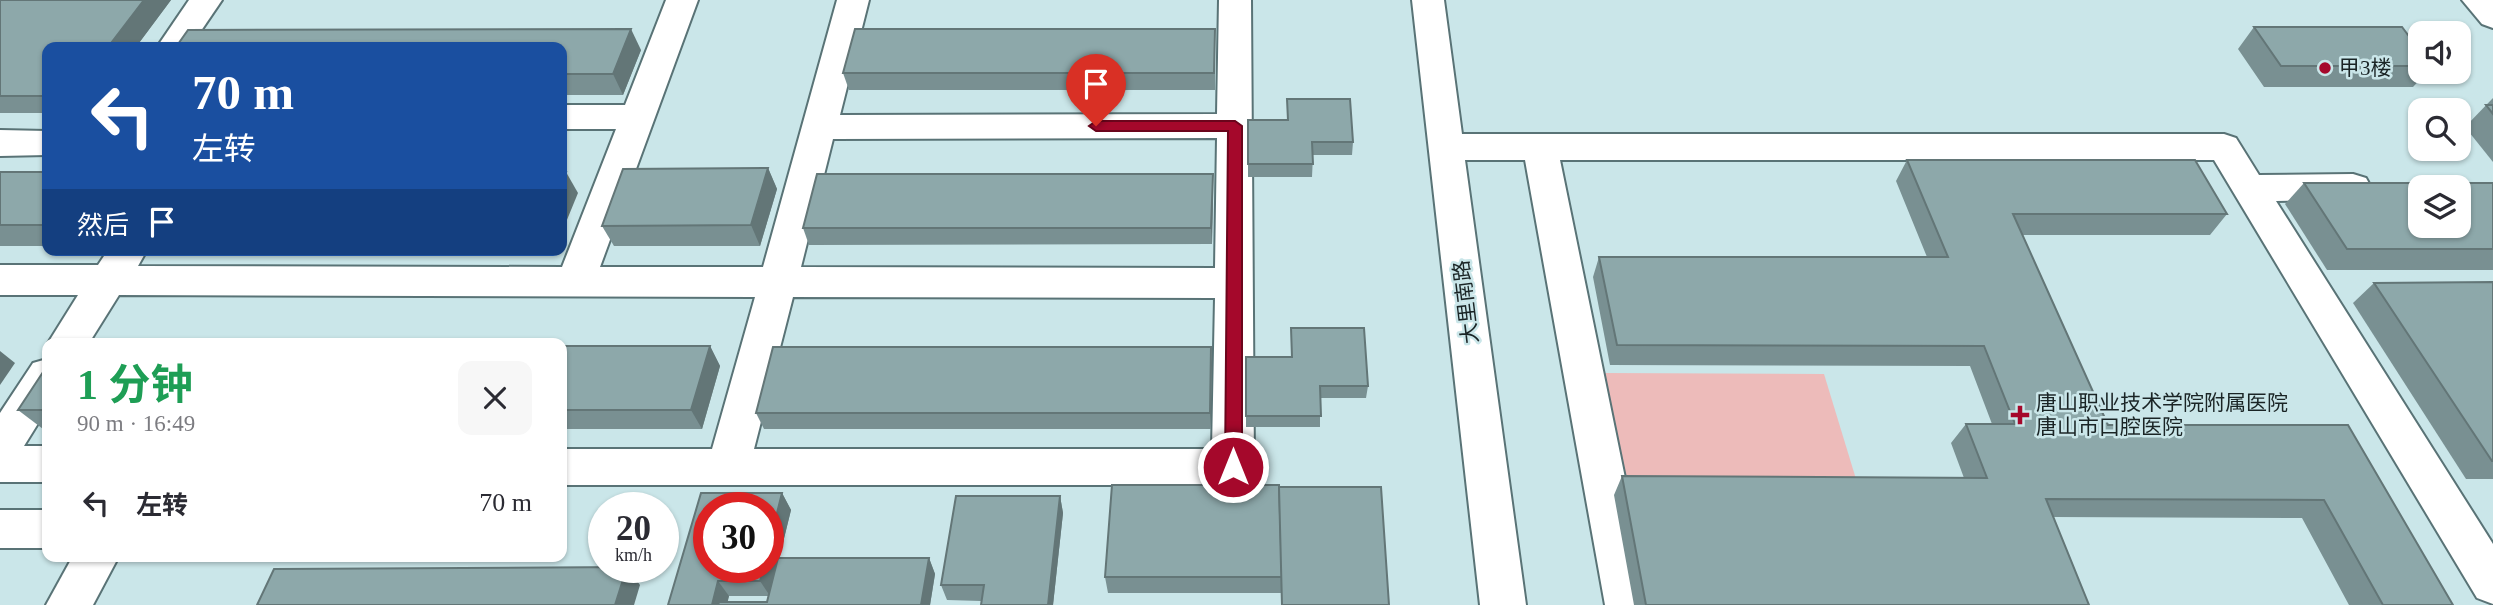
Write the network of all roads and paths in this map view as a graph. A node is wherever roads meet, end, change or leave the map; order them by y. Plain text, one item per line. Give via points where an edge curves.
1 (206, 0) edge
2 (682, 0) edge
3 (853, 0) edge
4 (1235, 0) edge
5 (1428, 0) edge
6 (2478, 0) edge
7 (2493, 17) edge
8 (177, 42) edge
9 (567, 117) edge
10 (639, 117) junction
11 (1235, 126) junction
12 (819, 127) junction
13 (0, 143) edge
14 (42, 143) edge
15 (1447, 147) junction
16 (1540, 147) junction
17 (2387, 187) edge
18 (2249, 188) junction
19 (119, 265) edge
20 (0, 280) edge
21 (575, 282) junction
22 (777, 282) junction
23 (1234, 283) junction
24 (71, 338) edge
25 (42, 383) edge
26 (0, 448) edge
27 (0, 464) edge
28 (42, 464) edge
29 (567, 467) edge
30 (727, 468) junction
31 (0, 529) edge
32 (42, 529) edge
33 (94, 562) edge
34 (2493, 584) edge
35 (69, 605) edge
36 (1503, 605) edge
37 (1628, 605) edge

1 - 8 street
2 - 10 street
3 - 12 street
4 - 11 street
5 - 15 street, 大里南路
6 - 7 street
9 - 10 street
10 - 21 street
11 - 12 street
11 - 23 street
12 - 22 street
13 - 14 street
15 - 16 street
15 - 36 street, 大里南路
16 - 18 street via 2224,147
16 - 37 street
17 - 18 street
18 - 34 street
19 - 20 street
19 - 21 street
19 - 24 street
21 - 22 street
22 - 23 street
22 - 30 street
23 - 30 street via 1233,467
25 - 26 street
27 - 28 street
29 - 30 street
31 - 32 street
33 - 35 street

